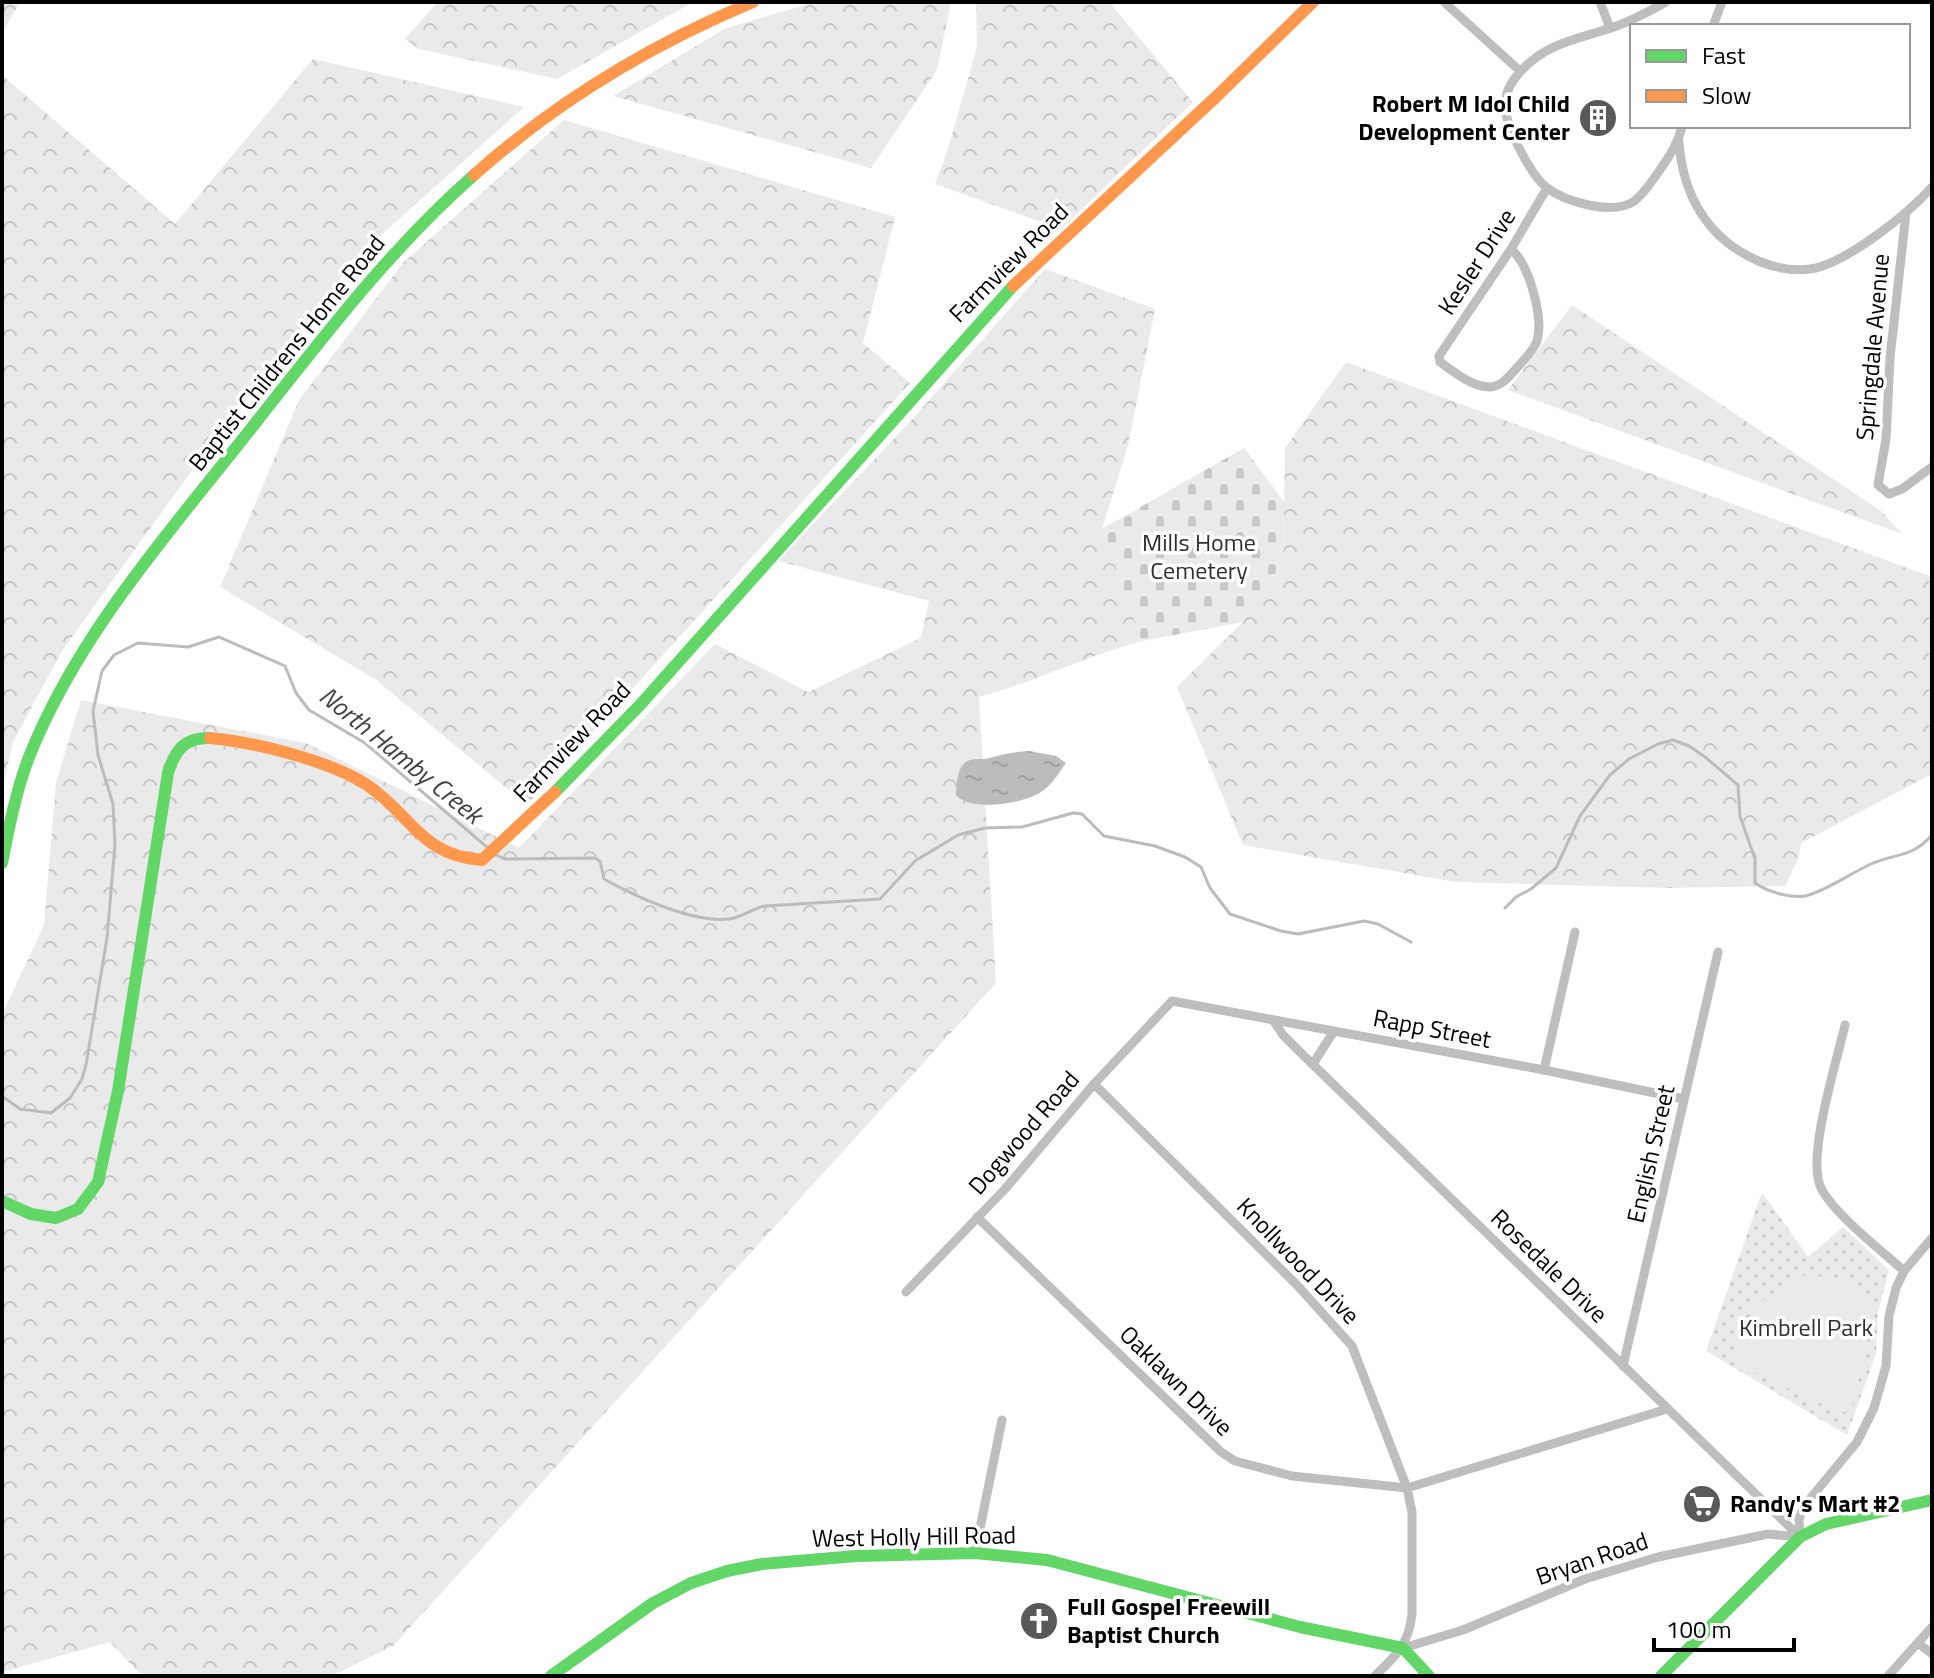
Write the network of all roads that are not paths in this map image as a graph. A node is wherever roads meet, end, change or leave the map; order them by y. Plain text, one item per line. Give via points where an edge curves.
1 (753, 2) edge
2 (1313, 2) edge
3 (1444, 2) edge
4 (1600, 2) edge
5 (1666, 2) edge
6 (1722, 2) edge
7 (1714, 24) edge
8 (1610, 28) junction
9 (1520, 71) junction
10 (1682, 128) edge
11 (1679, 142) junction
12 (1932, 187) edge
13 (1547, 188) junction
14 (1906, 213) junction
15 (1511, 249) junction
16 (1932, 467) edge
17 (2, 863) edge
18 (1575, 932) dead end
19 (1718, 952) dead end
20 (1172, 1001) joint
21 (1273, 1020) junction
22 (1845, 1025) dead end
23 (1334, 1031) junction
24 (1313, 1064) junction
25 (1544, 1070) junction
26 (1094, 1084) junction
27 (1684, 1099) junction
28 (2, 1201) edge
29 (977, 1217) junction
30 (1932, 1238) edge
31 (1904, 1271) junction
32 (906, 1292) dead end
33 (1623, 1366) junction
34 (1667, 1409) junction
35 (1002, 1420) dead end
36 (1407, 1488) junction
37 (1932, 1500) edge
38 (1800, 1537) junction
39 (975, 1553) junction
40 (1932, 1627) edge
41 (1918, 1643) junction
42 (1403, 1648) junction
43 (1932, 1654) edge
44 (551, 1676) edge
45 (1375, 1676) edge
46 (1429, 1676) edge
47 (1661, 1676) edge
48 (1888, 1676) edge

1 - 17 street, Baptist Childrens Home Road via 668,41 592,85 465,184 379,273 201,493 100,629 34,747 16,796
2 - 28 street, Farmview Road via 1004,294 640,705 482,860 452,856 423,840 367,785 321,764 214,736 181,745 167,779 118,1091 98,1182 76,1211 53,1220
3 - 9 street
4 - 8 street
5 - 8 street
6 - 7 street
8 - 9 street via 1557,43
9 - 13 street via 1507,93 1507,116 1522,153
10 - 11 street
11 - 13 street via 1642,194 1618,207 1589,205
11 - 14 street via 1689,192 1712,231 1729,246 1774,267 1818,267
12 - 14 street
13 - 15 street, Kesler Drive
14 - 16 street, Springdale Avenue via 1878,485 1889,494
15 - 15 street, Kesler Drive via 1439,356 1450,370 1478,385 1498,386 1537,341 1530,282
18 - 25 street
19 - 27 street, English Street
20 - 21 street, Rapp Street
20 - 26 street, Dogwood Road
21 - 23 street, Rapp Street
21 - 24 street, Rosedale Drive
22 - 31 street via 1816,1152 1817,1176 1835,1207
23 - 24 street
23 - 25 street, Rapp Street
24 - 33 street, Rosedale Drive
25 - 27 street, Rapp Street
26 - 29 street, Dogwood Road
26 - 36 street, Knollwood Drive via 1352,1346
27 - 33 street, English Street
29 - 32 street, Dogwood Road
29 - 36 street, Oaklawn Drive via 1235,1461 1292,1476
30 - 31 street
31 - 38 street via 1892,1302 1886,1366 1874,1408 1857,1442 1804,1506
33 - 34 street, Rosedale Drive
34 - 36 street, Oaklawn Drive
34 - 38 street, Rosedale Drive
35 - 39 street
36 - 42 street, Knollwood Drive via 1414,1539 1412,1615
37 - 38 street via 1836,1521
38 - 42 street, Bryan Road via 1768,1534 1658,1557
38 - 47 street
39 - 42 street, West Holly Hill Road via 1064,1564 1300,1627
39 - 44 street, West Holly Hill Road via 856,1556 727,1571 653,1603
40 - 41 street
41 - 43 street
41 - 48 street
42 - 45 street
42 - 46 street

